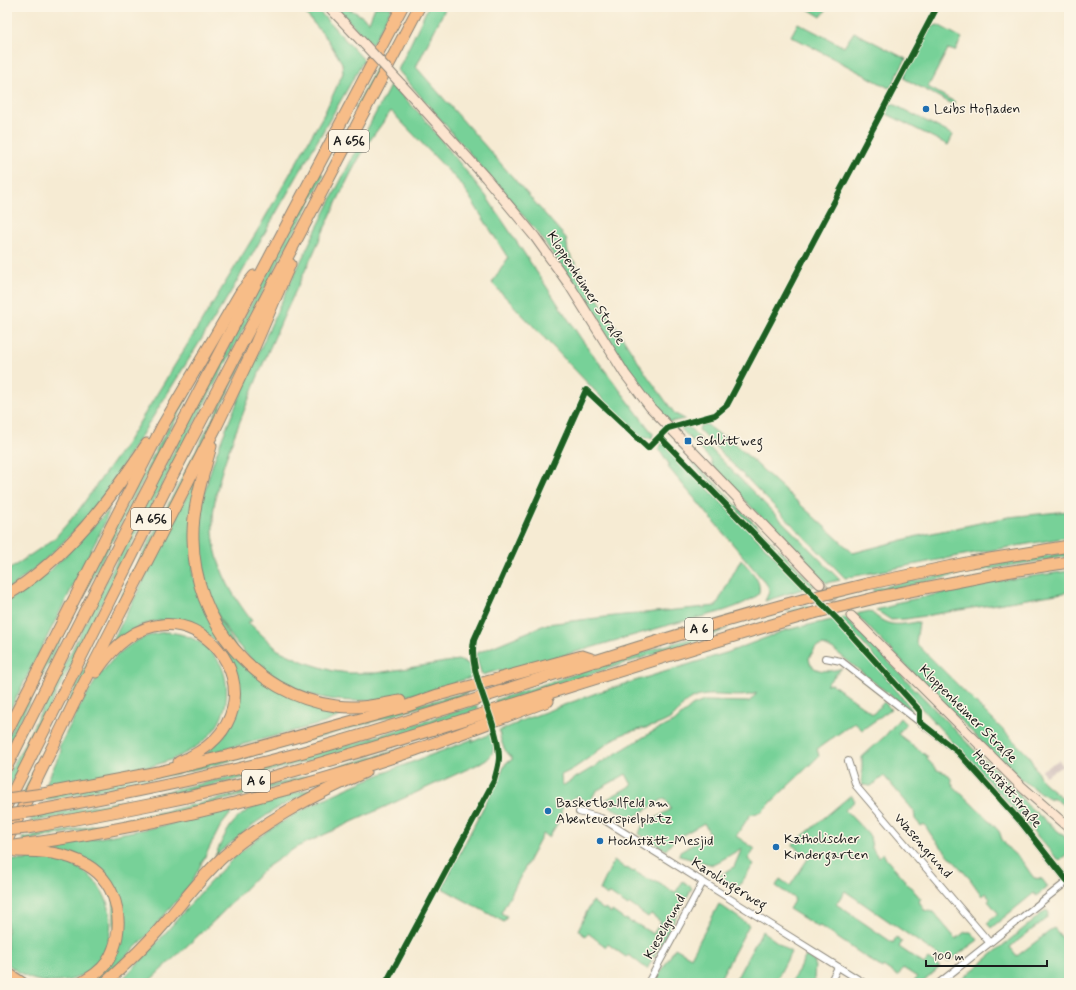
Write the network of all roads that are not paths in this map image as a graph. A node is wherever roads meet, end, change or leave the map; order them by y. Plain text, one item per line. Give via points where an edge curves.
1 (329, 7) edge
2 (402, 7) edge
3 (419, 7) edge
4 (298, 237) junction
5 (270, 258) junction
6 (163, 425) junction
7 (216, 427) junction
8 (1069, 546) edge
9 (1069, 562) edge
10 (820, 584) tunnel mouth
11 (7, 596) edge
12 (851, 616) tunnel mouth
13 (825, 658) dead end
14 (596, 661) junction
15 (79, 693) junction
16 (438, 695) junction
17 (482, 719) junction
18 (7, 731) edge
19 (416, 750) junction
20 (848, 761) dead end
21 (7, 766) edge
22 (158, 772) junction
23 (7, 799) edge
24 (7, 804) edge
25 (579, 812) dead end
26 (7, 815) edge
27 (1069, 828) edge
28 (7, 830) edge
29 (7, 840) edge
30 (12, 848) edge
31 (1069, 880) edge
32 (703, 882) junction
33 (989, 942) junction
34 (838, 967) junction
35 (7, 973) edge
36 (22, 983) edge
37 (81, 983) edge
38 (105, 983) edge
39 (648, 983) edge
40 (830, 983) edge
41 (864, 983) edge
42 (939, 983) edge

1 - 10 main road, Kloppenheimer Straße, bridge via 486,178 535,237 570,286 625,374 650,407
2 - 5 highway, A 656
3 - 4 highway, A 656
4 - 7 highway via 287,274
4 - 24 highway, A 656 via 170,480
5 - 6 highway via 241,292
5 - 21 highway, A 656 via 68,643
6 - 11 highway via 95,517 67,548 47,567
6 - 18 highway
7 - 15 highway
7 - 16 highway via 196,508 193,549 198,583 204,600 231,646 273,683 298,696 325,704 348,707 373,706
8 - 14 highway, A 6, bridge via 971,562 867,584 702,628
9 - 17 highway, A 6, bridge via 957,581 814,613 664,656
12 - 27 main road, Kloppenheimer Straße via 1022,787
13 - 31 street, Hochstättstraße via 841,661 958,752
14 - 16 highway via 582,656
14 - 26 highway, A 6, bridge via 263,763 121,795
15 - 22 highway via 116,646 129,636 147,628 170,625 187,628 201,634 216,646 230,667 233,680 234,702 229,719 207,748
15 - 29 highway
16 - 22 highway via 303,736
17 - 19 highway
17 - 28 highway, A 6, bridge via 222,789 123,810
19 - 30 highway via 304,784 204,810
19 - 38 highway via 316,795 242,840 210,870 150,939
20 - 33 street, Wasengrund via 856,786
22 - 23 highway, bridge
25 - 32 street, Karolingerweg via 601,818
30 - 37 highway via 44,851 78,860 98,874 114,898 119,923 116,943 106,963
31 - 33 street
32 - 34 street, Karolingerweg
32 - 39 street, Kieselgrund
33 - 42 street
34 - 40 street
34 - 41 street, Karolingerweg
35 - 36 highway

